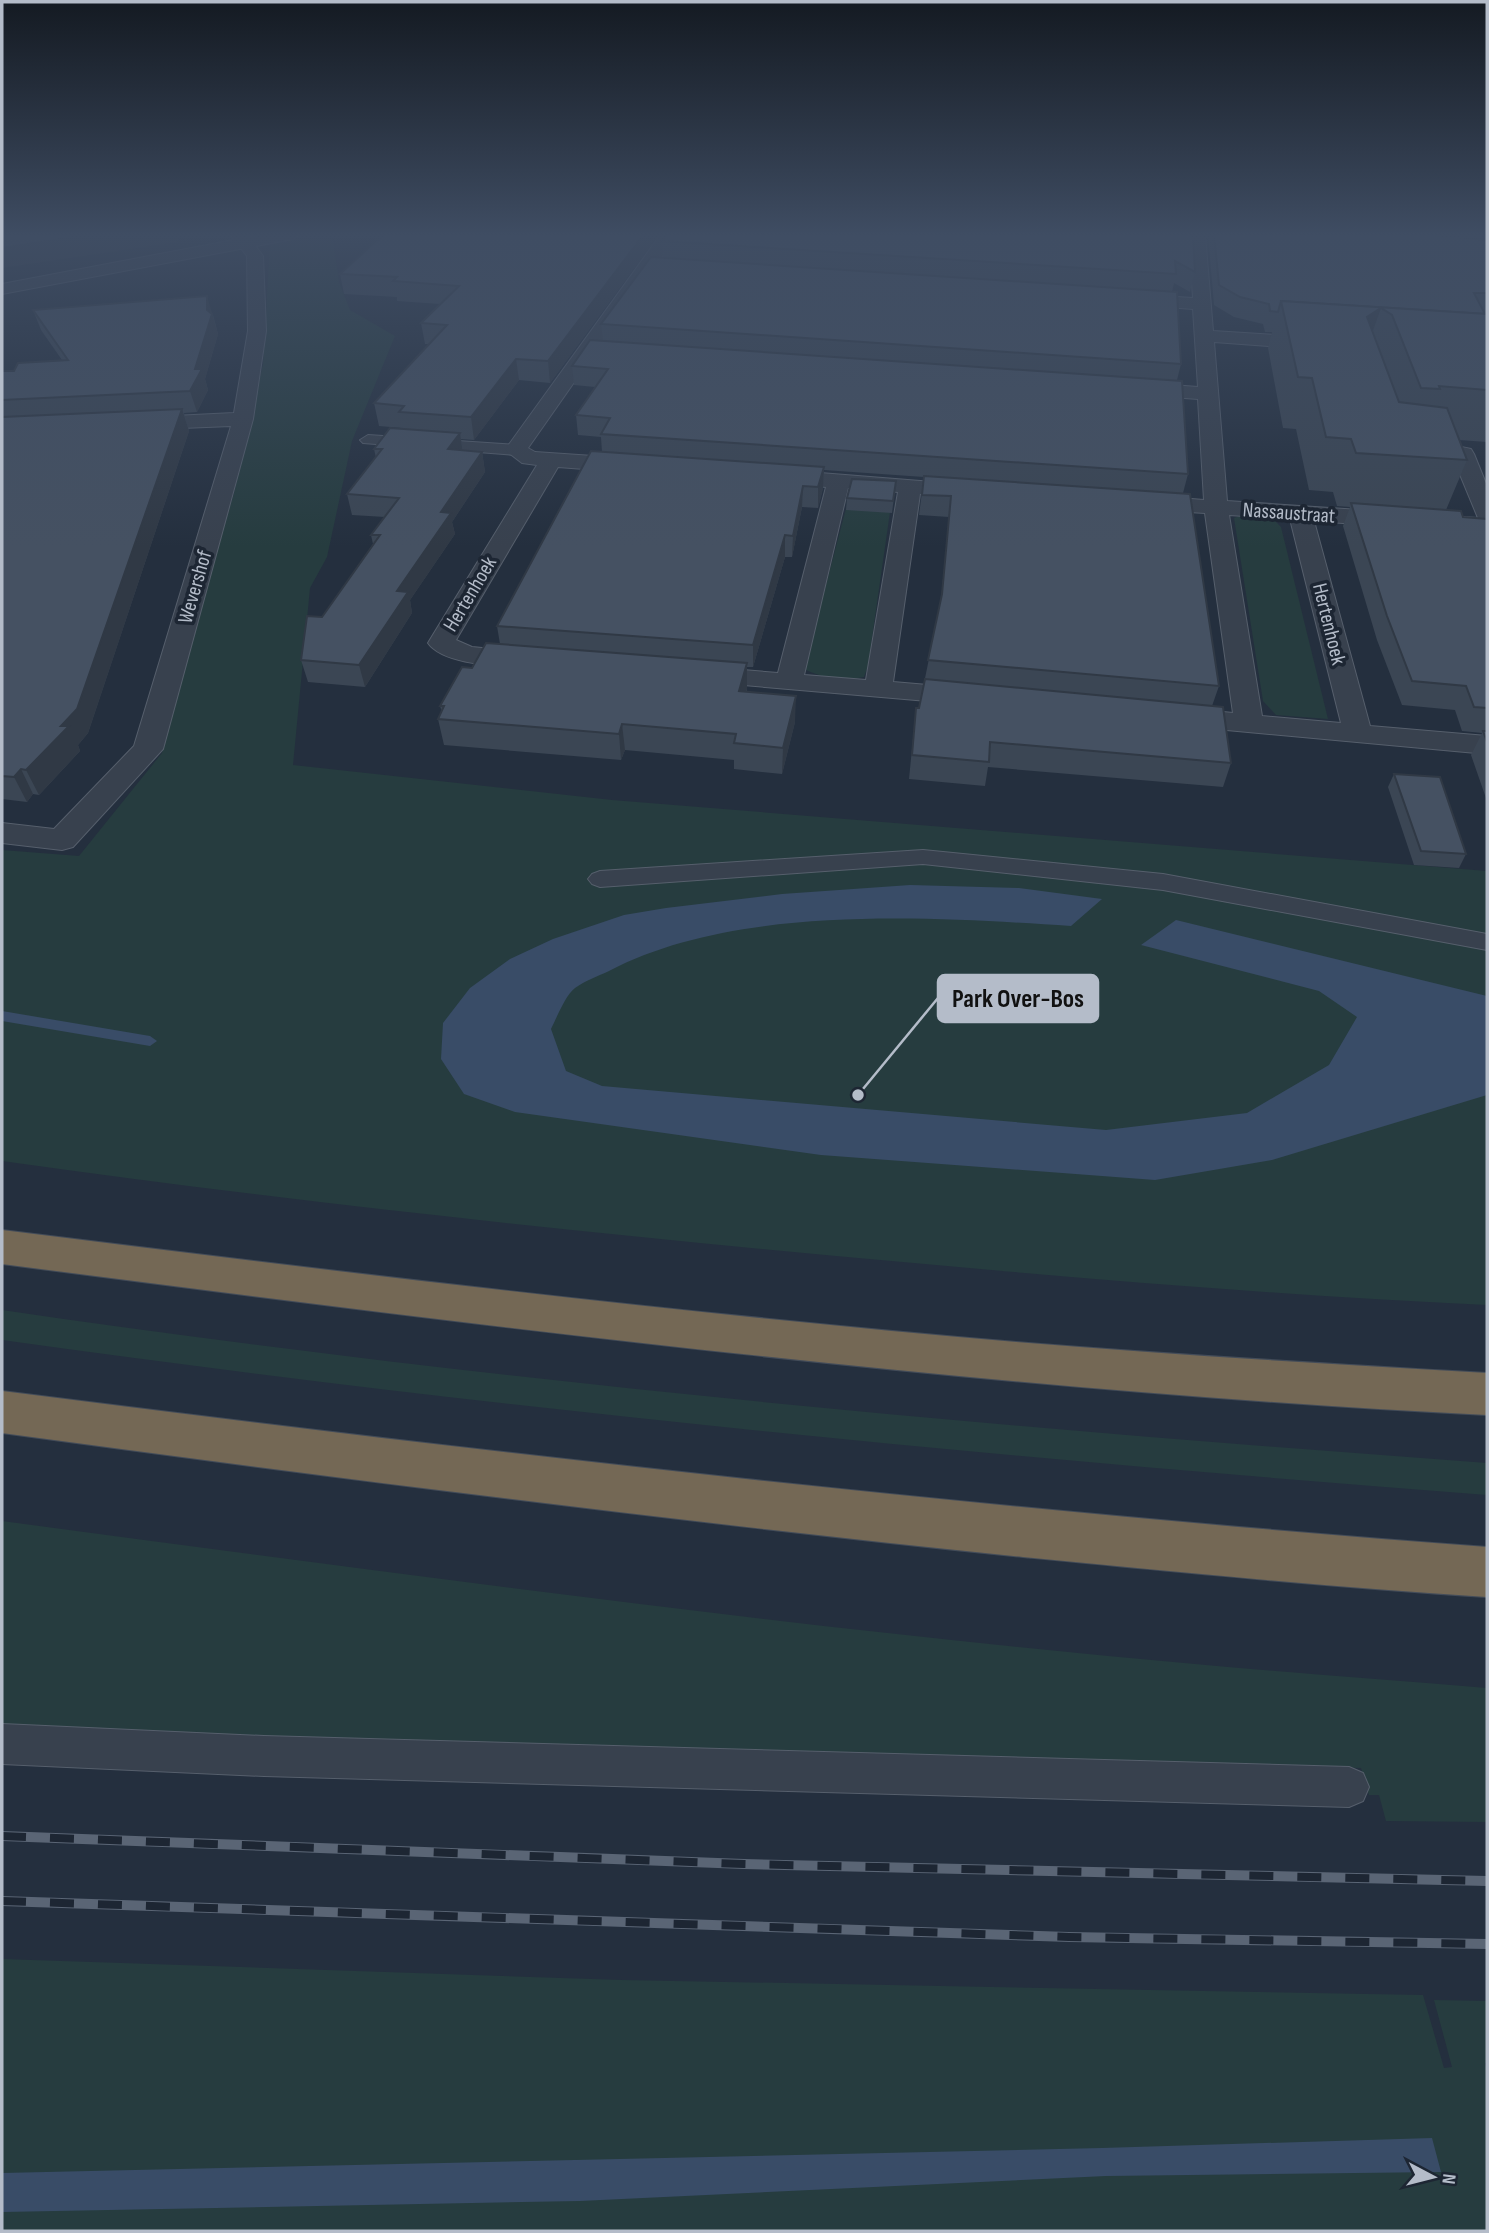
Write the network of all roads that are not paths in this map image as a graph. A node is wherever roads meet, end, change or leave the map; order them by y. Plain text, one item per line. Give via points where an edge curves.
1 (256, 338) edge
2 (594, 338) edge
3 (1204, 338) edge
4 (1247, 338) edge
5 (1339, 345) edge
6 (585, 350) junction
7 (610, 352) edge
8 (1111, 387) edge
9 (1208, 394) junction
10 (243, 419) junction
11 (106, 426) edge
12 (368, 440) dead end
13 (521, 442) junction
14 (622, 444) edge
15 (649, 446) edge
16 (1391, 447) edge
17 (552, 449) junction
18 (658, 468) edge
19 (758, 469) edge
20 (839, 481) junction
21 (910, 486) junction
22 (1000, 493) edge
23 (1114, 500) edge
24 (1216, 508) junction
25 (1301, 514) junction
26 (1487, 514) edge
27 (1487, 526) edge
28 (557, 663) edge
29 (666, 672) edge
30 (789, 681) junction
31 (877, 688) junction
32 (1002, 700) edge
33 (1153, 714) edge
34 (1249, 723) junction
35 (1358, 734) junction
36 (1487, 746) edge
37 (2, 832) edge
38 (600, 880) dead end
39 (1487, 942) edge
40 (2, 1247) edge
41 (1487, 1394) edge
42 (2, 1412) edge
43 (1487, 1572) edge
44 (2, 1744) edge
45 (1349, 1787) dead end

1 - 10 street, Wevershof
2 - 6 street
3 - 9 street
4 - 5 street
6 - 7 street
6 - 13 street
8 - 9 street
9 - 24 street
10 - 11 street
10 - 37 street, Wevershof via 148,749 62,840
12 - 13 lane
13 - 17 street
14 - 15 street
16 - 26 street via 1463,454
17 - 18 street
17 - 28 street, Hertenhoek via 440,643 467,654
19 - 20 street
20 - 21 street
20 - 30 street
21 - 22 street
21 - 31 street
23 - 24 street, Nassaustraat
24 - 25 street, Nassaustraat
24 - 34 street
25 - 27 street, Nassaustraat
25 - 35 street, Hertenhoek
29 - 30 street
30 - 31 street
31 - 32 street
33 - 34 street
34 - 35 street
35 - 36 street
38 - 39 lane via 923,857 1163,882
40 - 41 highway via 445,1303 1017,1362
42 - 43 highway via 734,1504 1227,1554
44 - 45 lane via 264,1756

